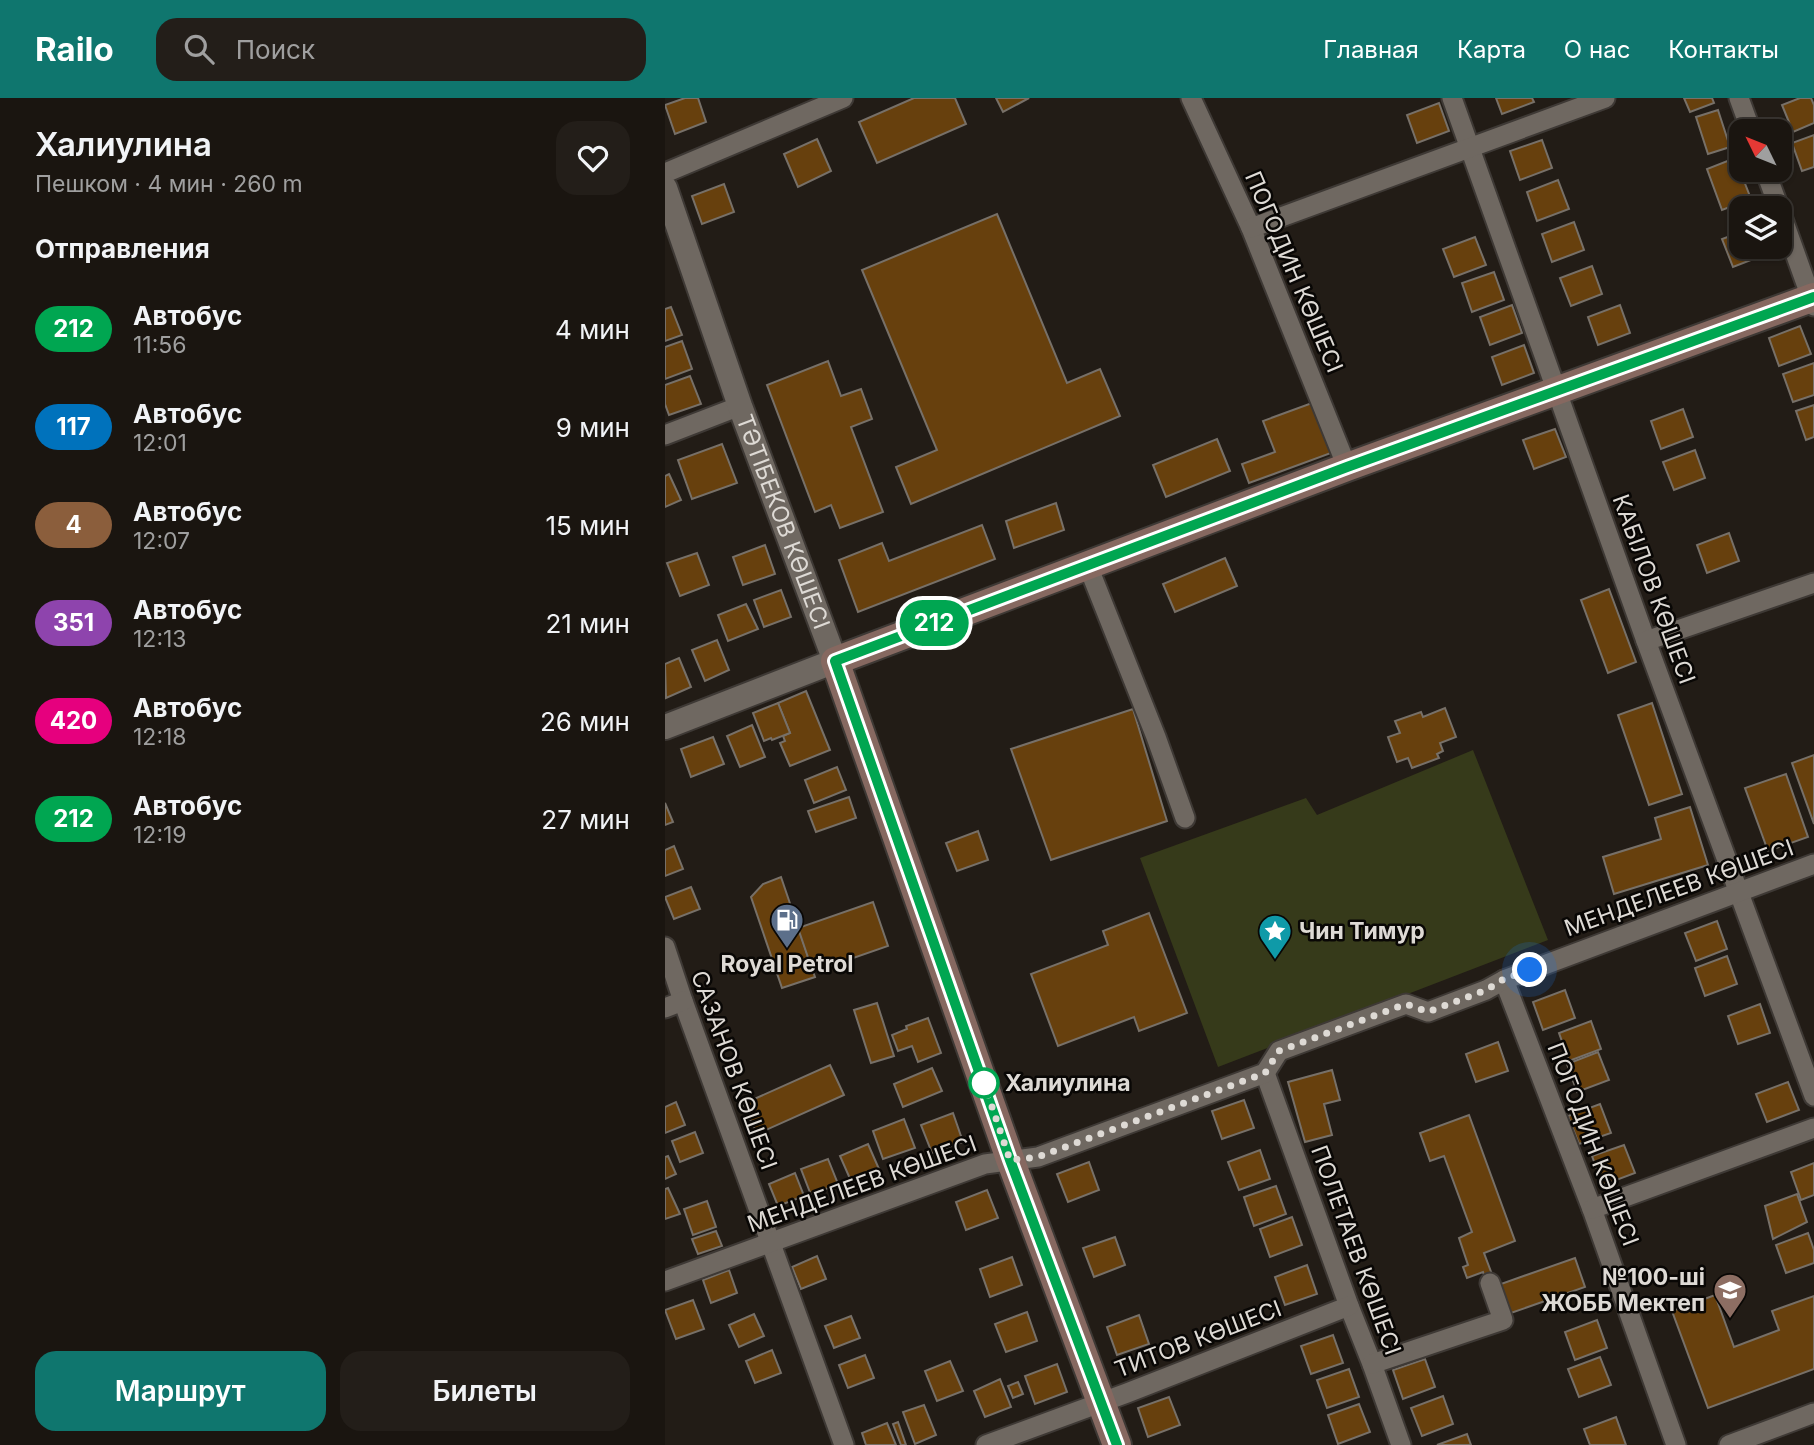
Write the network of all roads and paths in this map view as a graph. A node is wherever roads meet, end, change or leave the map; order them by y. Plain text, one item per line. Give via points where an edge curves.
1 (843, 98) edge
2 (1191, 98) edge
3 (1452, 98) edge
4 (1605, 98) edge
5 (1739, 98) edge
6 (1747, 119) edge
7 (1469, 146) junction
8 (665, 173) edge
9 (665, 188) edge
10 (1251, 228) junction
11 (1792, 244) edge
12 (1813, 300) edge
13 (1556, 391) junction
14 (740, 406) junction
15 (665, 435) edge
16 (1347, 467) junction
17 (1088, 566) junction
18 (1814, 583) edge
19 (1646, 640) junction
20 (835, 661) junction
21 (665, 727) edge
22 (1185, 818) dead end
23 (1814, 864) edge
24 (1738, 892) junction
25 (665, 947) edge
26 (1504, 979) junction
27 (674, 1004) edge
28 (1265, 1073) junction
29 (1814, 1096) edge
30 (1814, 1128) edge
31 (1010, 1160) junction
32 (1593, 1209) junction
33 (770, 1244) junction
34 (665, 1281) edge
35 (1489, 1283) dead end
36 (1349, 1306) junction
37 (1372, 1364) junction
38 (1101, 1403) junction
39 (1814, 1413) edge
40 (844, 1445) edge
41 (986, 1445) edge
42 (1117, 1445) edge
43 (1401, 1445) edge
44 (1676, 1445) edge
45 (1729, 1445) edge

1 - 8 street
2 - 10 street, ПОГОДИН КӨШЕСІ
3 - 7 street, КАБІЛОВ КӨШЕСІ
4 - 7 street
5 - 6 street
7 - 10 street
7 - 13 street, КАБІЛОВ КӨШЕСІ
9 - 14 street, ТӘТІБЕКОВ КӨШЕСІ
10 - 16 street, ПОГОДИН КӨШЕСІ
11 - 12 street
12 - 13 main road
13 - 16 main road
13 - 19 street, КАБІЛОВ КӨШЕСІ
14 - 15 street
14 - 20 street, ТӘТІБЕКОВ КӨШЕСІ
16 - 17 main road
17 - 20 main road
17 - 22 street
18 - 19 street
19 - 24 street, КАБІЛОВ КӨШЕСІ
20 - 21 street
20 - 31 main road, ТӘТІБЕКОВ КӨШЕСІ
23 - 24 street, МЕНДЕЛЕЕВ КӨШЕСІ
24 - 26 street, МЕНДЕЛЕЕВ КӨШЕСІ
24 - 29 street, КАБІЛОВ КӨШЕСІ
25 - 27 street, САЗАНОВ КӨШЕСІ
26 - 28 street, МЕНДЕЛЕЕВ КӨШЕСІ via 1428,1012 1406,1004 1279,1051
26 - 32 street, ПОГОДИН КӨШЕСІ
27 - 33 street, САЗАНОВ КӨШЕСІ
28 - 31 street, МЕНДЕЛЕЕВ КӨШЕСІ via 1038,1157
28 - 36 street, ПОЛЕТАЕВ КӨШЕСІ
30 - 32 street
31 - 33 street, МЕНДЕЛЕЕВ КӨШЕСІ via 985,1164
31 - 38 main road, ТӘТІБЕКОВ КӨШЕСІ
32 - 44 street, ПОГОДИН КӨШЕСІ
33 - 34 street, МЕНДЕЛЕЕВ КӨШЕСІ
33 - 40 street, САЗАНОВ КӨШЕСІ
35 - 37 street via 1503,1320
36 - 37 street, ПОЛЕТАЕВ КӨШЕСІ
36 - 38 street, ТИТОВ КӨШЕСІ
37 - 43 street, ПОЛЕТАЕВ КӨШЕСІ
38 - 41 street, ТИТОВ КӨШЕСІ
38 - 42 main road, ТӘТІБЕКОВ КӨШЕСІ
39 - 45 street

